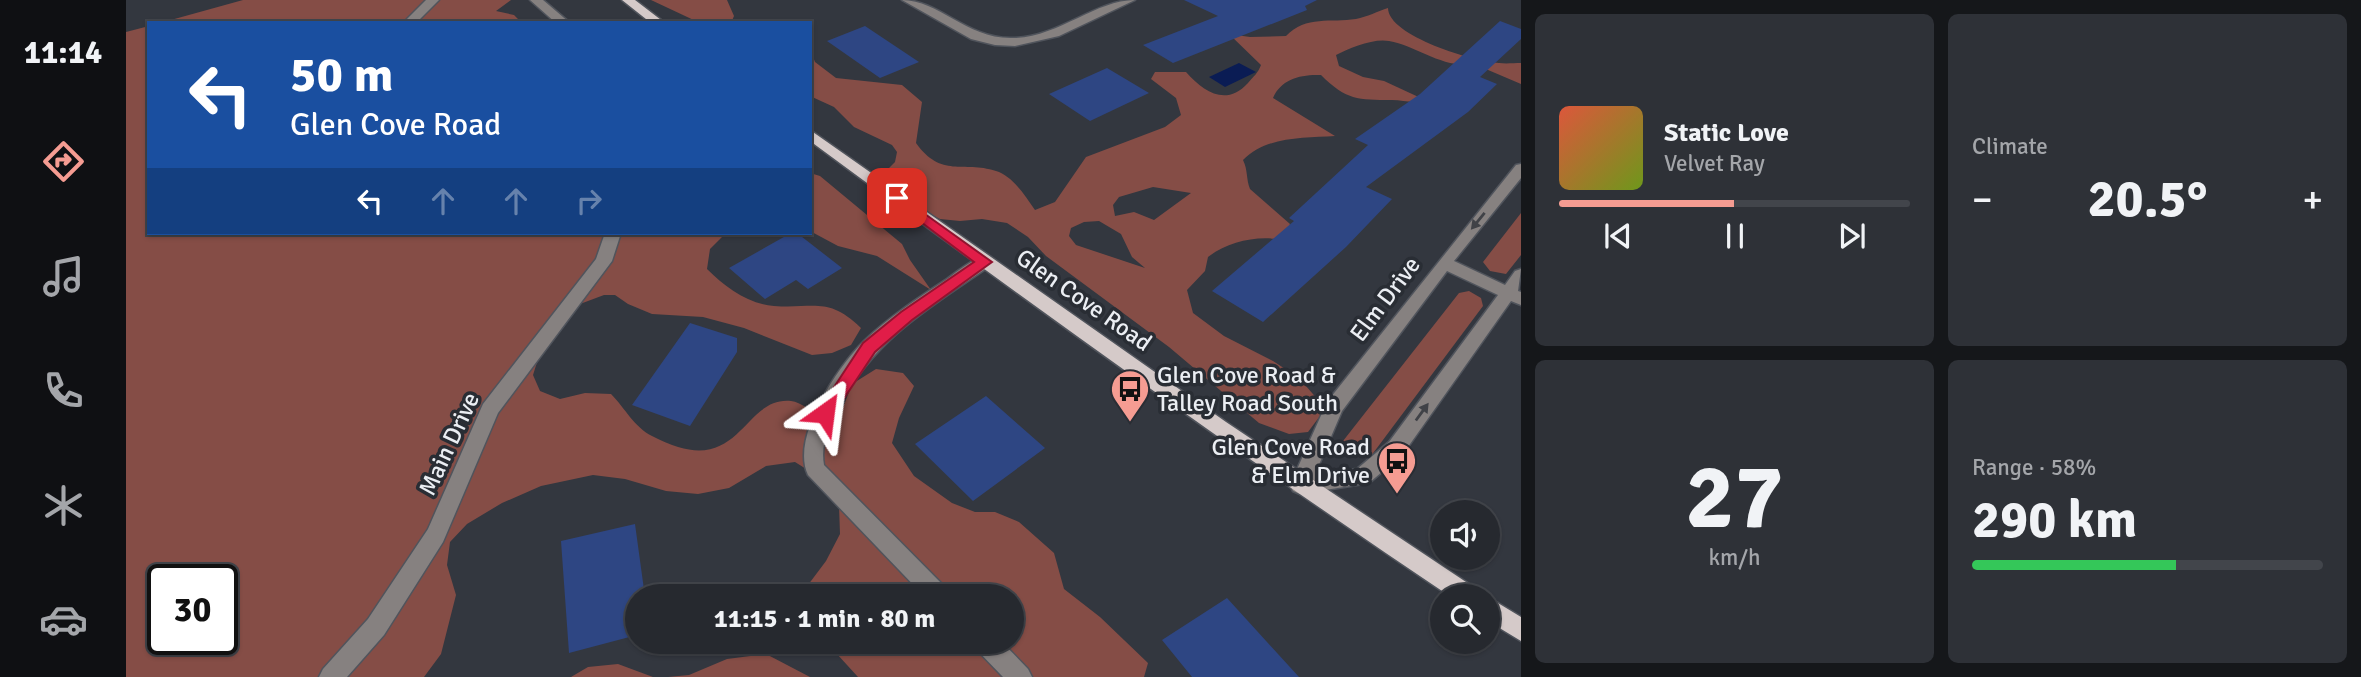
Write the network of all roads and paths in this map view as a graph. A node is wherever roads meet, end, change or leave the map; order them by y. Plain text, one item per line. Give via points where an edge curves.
1 (433, 0) edge
2 (536, 0) edge
3 (628, 0) edge
4 (908, 0) edge
5 (1129, 0) edge
6 (411, 21) edge
7 (562, 21) edge
8 (656, 21) edge
9 (812, 135) edge
10 (1521, 169) edge
11 (612, 235) edge
12 (985, 262) junction
13 (1444, 263) junction
14 (1521, 275) edge
15 (1515, 296) edge
16 (1300, 485) junction
17 (927, 584) edge
18 (1450, 584) edge
19 (1500, 616) edge
20 (1521, 630) edge
21 (997, 654) edge
22 (331, 677) edge
23 (1020, 677) edge

1 - 6 street
2 - 7 street
3 - 8 main road
4 - 5 street via 974,36 1018,41 1055,33
9 - 12 main road, Glen Cove Road
10 -> 13 street, Elm Drive
11 - 22 street, Main Drive via 604,261 490,409 436,535 376,627
12 - 16 main road, Glen Cove Road
12 - 17 street via 869,347 835,396 814,438 815,469
13 - 15 street
13 - 16 street, Elm Drive via 1334,407
14 - 15 street
16 -> 15 street via 1363,477 1396,448
16 - 18 main road, Glen Cove Road
19 - 20 main road
21 - 23 street

